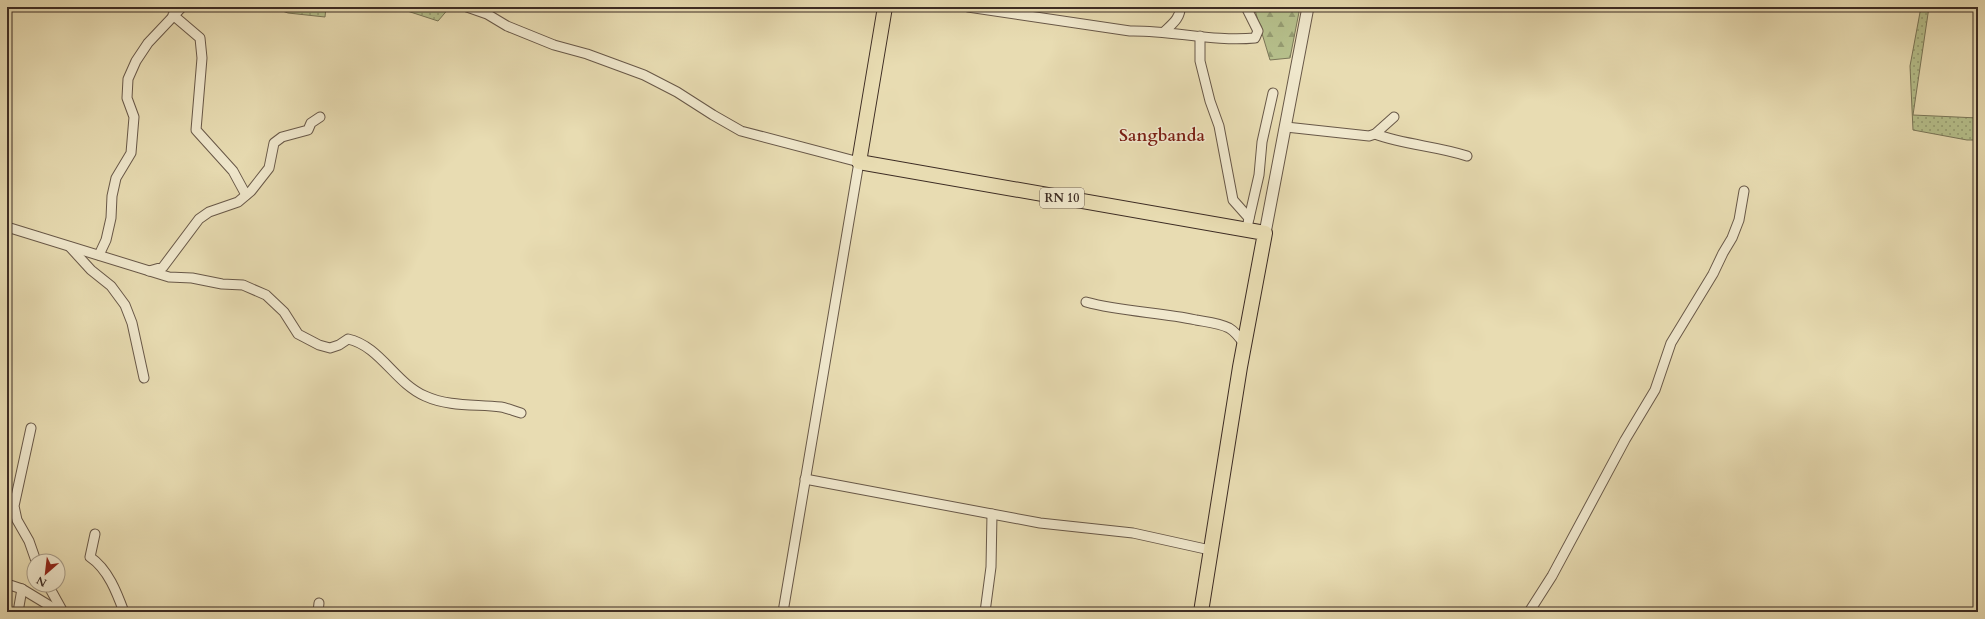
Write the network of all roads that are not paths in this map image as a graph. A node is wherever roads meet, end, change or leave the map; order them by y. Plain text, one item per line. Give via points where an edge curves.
1 (182, 7) edge
2 (467, 7) edge
3 (885, 7) edge
4 (968, 7) edge
5 (1180, 7) edge
6 (1246, 7) edge
7 (1308, 7) edge
8 (173, 15) junction
9 (1164, 32) junction
10 (1200, 36) junction
11 (1273, 93) dead end
12 (320, 116) dead end
13 (1394, 117) dead end
14 (1286, 127) junction
15 (1375, 134) junction
16 (1467, 156) dead end
17 (859, 162) junction
18 (1744, 192) dead end
19 (246, 196) junction
20 (1248, 224) junction
21 (7, 226) edge
22 (1265, 233) junction
23 (69, 246) junction
24 (99, 255) junction
25 (149, 271) junction
26 (1086, 302) dead end
27 (1244, 344) junction
28 (144, 378) dead end
29 (521, 413) dead end
30 (31, 428) dead end
31 (805, 478) junction
32 (992, 514) junction
33 (95, 534) dead end
34 (1210, 550) junction
35 (33, 553) edge
36 (7, 584) edge
37 (22, 590) junction
38 (52, 593) edge
39 (18, 612) edge
40 (62, 612) edge
41 (124, 612) edge
42 (783, 612) edge
43 (985, 612) edge
44 (1201, 612) edge
45 (1529, 612) edge

1 - 8 street
2 - 17 street via 554,45 644,75 741,131
3 - 17 main road
4 - 9 street via 1130,32
5 - 9 street via 1177,19
6 - 10 street via 1258,30 1255,38
7 - 14 street
8 - 19 street via 200,38 202,58 196,130 233,171
8 - 24 street via 144,49 128,79 127,98 134,117 131,153 116,178 111,218 106,240
9 - 10 street
10 - 20 street via 1200,61 1219,126 1233,200
11 - 20 street
12 - 19 street via 311,123 308,130 282,137 274,143 269,168
13 - 15 street
14 - 15 street via 1362,136
14 - 22 street
15 - 16 street
17 - 20 main road, RN 10
17 - 31 street
18 - 45 street via 1739,220 1732,238 1672,343 1655,390 1552,576
19 - 25 street via 198,219 163,267
20 - 22 main road, RN 10
21 - 23 street
22 - 27 main road
23 - 24 street
23 - 28 street via 91,270 111,286 126,305
24 - 25 street
25 - 29 street via 169,277 243,285 266,295 284,312 298,334 319,345 330,348 348,339 368,346 409,387 426,397
26 - 27 street via 1108,308 1172,315 1217,324 1229,328
27 - 34 main road
30 - 35 street via 14,506 17,520
31 - 32 street
31 - 42 street
32 - 34 street via 1040,523 1133,533
32 - 43 street via 992,567
33 - 41 street via 90,557 101,567 110,581
34 - 44 main road
36 - 37 street
37 - 39 street
37 - 40 street
38 - 40 street

